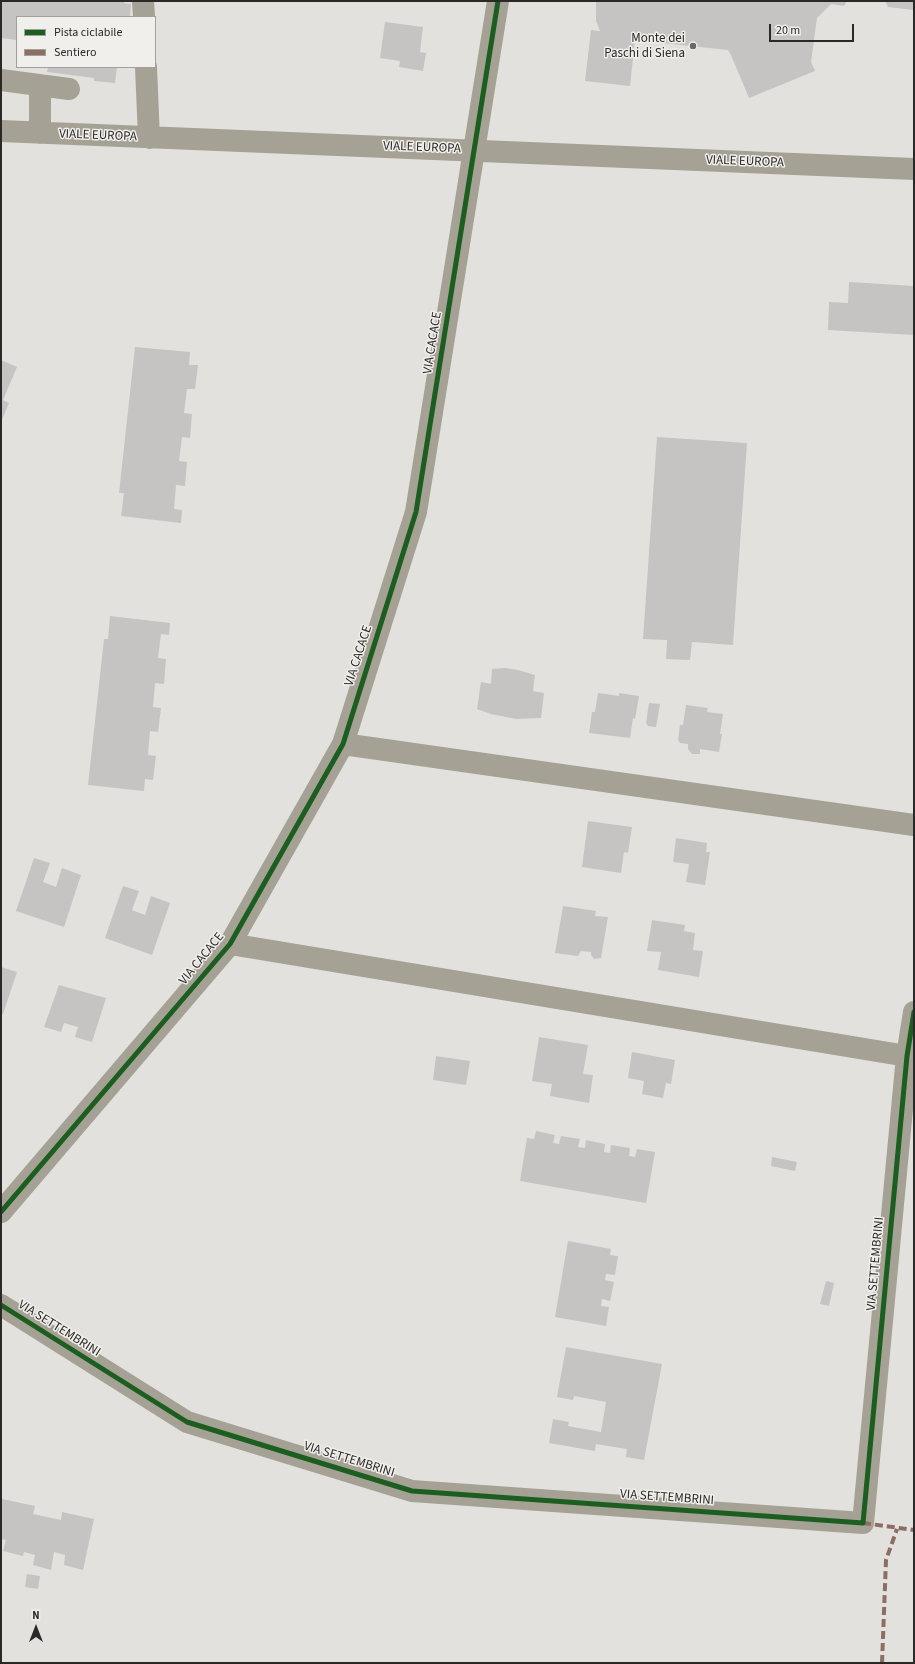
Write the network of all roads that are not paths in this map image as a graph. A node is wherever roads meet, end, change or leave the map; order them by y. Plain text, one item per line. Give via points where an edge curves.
1 (143, 1) edge
2 (498, 1) edge
3 (144, 16) edge
4 (146, 68) edge
5 (1, 80) edge
6 (40, 85) junction
7 (69, 90) dead end
8 (1, 131) edge
9 (40, 134) junction
10 (149, 138) junction
11 (475, 150) junction
12 (914, 169) edge
13 (343, 744) junction
14 (914, 825) edge
15 (230, 944) junction
16 (914, 1012) edge
17 (907, 1056) junction
18 (1, 1212) edge
19 (1, 1305) edge

1 - 3 street
2 - 11 street, VIA CACACE
4 - 10 street
5 - 6 street
6 - 7 street
6 - 9 street
8 - 9 street, VIALE EUROPA
9 - 10 street, VIALE EUROPA
10 - 11 street, VIALE EUROPA
11 - 12 street, VIALE EUROPA
11 - 13 street, VIA CACACE via 416,512
13 - 14 street
13 - 15 street, VIA CACACE
15 - 17 street
15 - 18 street, VIA CACACE
16 - 17 street, VIA SETTEMBRINI
17 - 19 street, VIA SETTEMBRINI via 863,1523 412,1491 187,1422

